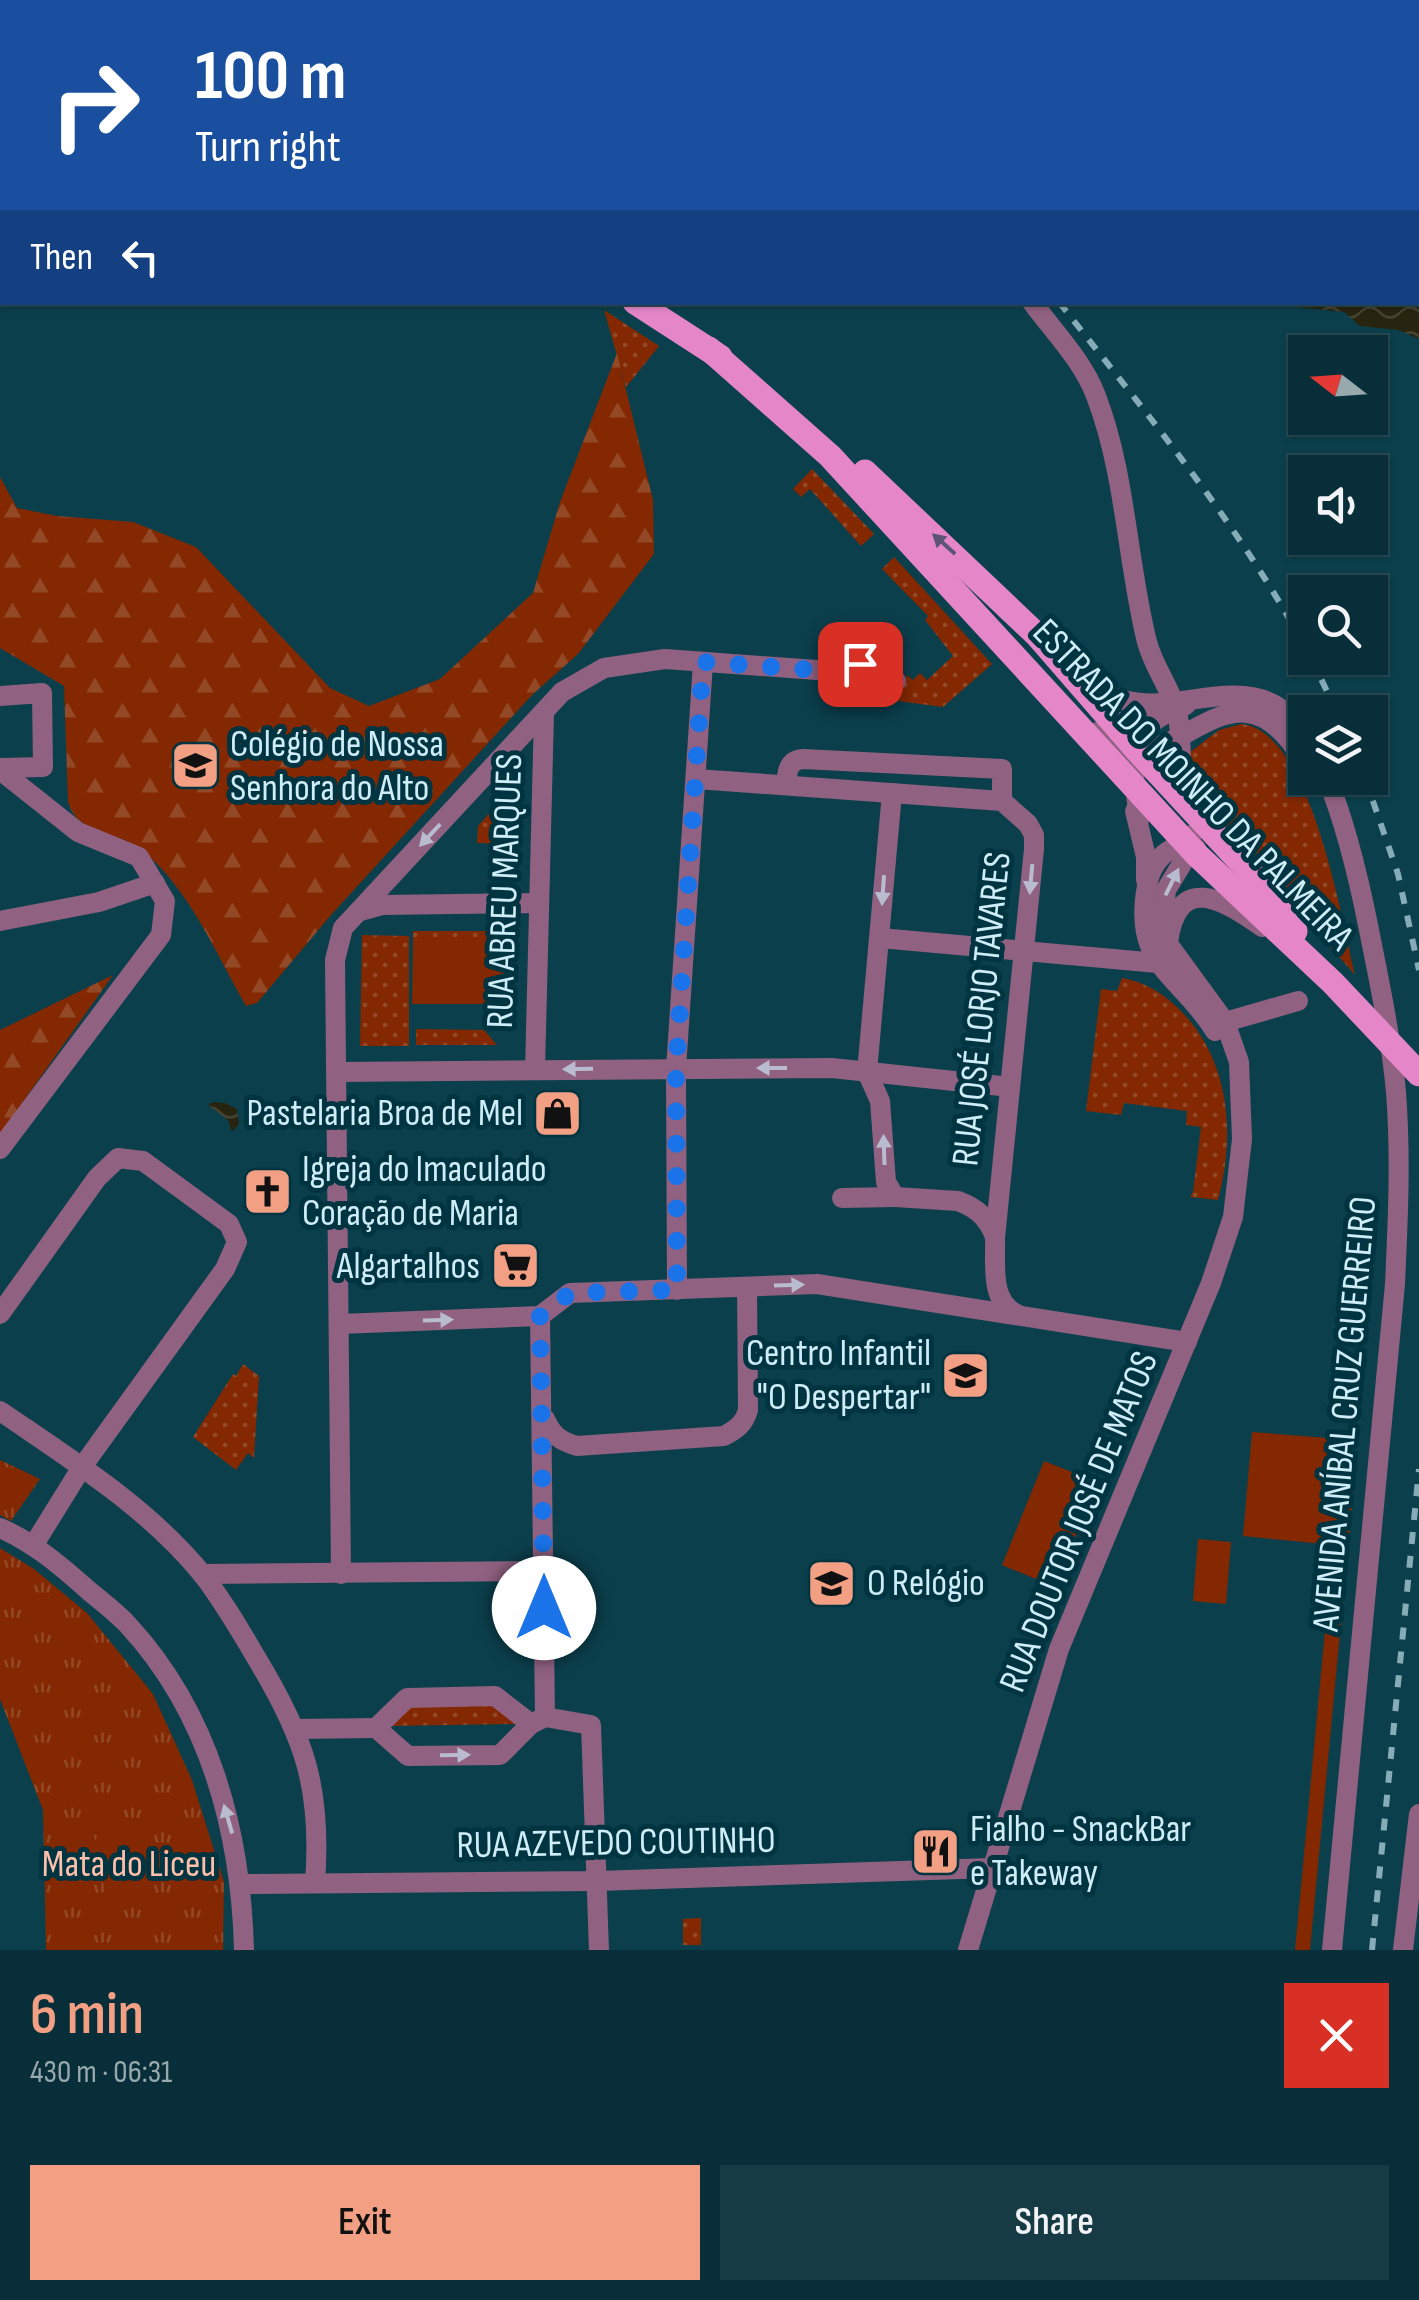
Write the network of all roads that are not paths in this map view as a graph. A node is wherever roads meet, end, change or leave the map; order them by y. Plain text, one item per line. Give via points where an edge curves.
1 (640, 305) edge
2 (1034, 305) edge
3 (709, 348) junction
4 (937, 572) junction
5 (990, 588) junction
6 (703, 662) junction
7 (844, 672) junction
8 (0, 696) edge
9 (1168, 703) junction
10 (544, 713) junction
11 (1288, 714) edge
12 (1288, 737) edge
13 (1179, 738) junction
14 (1099, 749) junction
15 (1137, 750) junction
16 (0, 769) edge
17 (696, 778) junction
18 (786, 784) junction
19 (1136, 789) junction
20 (892, 793) junction
21 (1319, 795) edge
22 (1331, 795) edge
23 (1002, 800) junction
24 (1187, 804) junction
25 (1138, 820) junction
26 (1190, 846) junction
27 (389, 879) junction
28 (155, 883) junction
29 (1360, 887) junction
30 (538, 903) junction
31 (401, 905) junction
32 (1144, 908) junction
33 (358, 912) junction
34 (0, 922) edge
35 (1295, 932) junction
36 (880, 938) junction
37 (1025, 950) junction
38 (1168, 955) junction
39 (1323, 975) junction
40 (1298, 1001) dead end
41 (1225, 1022) junction
42 (676, 1069) junction
43 (535, 1070) junction
44 (337, 1072) junction
45 (867, 1072) junction
46 (1419, 1074) edge
47 (1010, 1087) junction
48 (1243, 1118) junction
49 (0, 1149) edge
50 (1000, 1187) junction
51 (895, 1197) junction
52 (842, 1198) dead end
53 (958, 1201) junction
54 (995, 1238) junction
55 (996, 1284) junction
56 (747, 1286) junction
57 (677, 1290) junction
58 (964, 1306) junction
59 (0, 1314) edge
60 (540, 1316) junction
61 (1021, 1316) junction
62 (340, 1324) junction
63 (1187, 1342) junction
64 (0, 1412) edge
65 (542, 1413) junction
66 (577, 1446) junction
67 (82, 1468) junction
68 (543, 1474) junction
69 (0, 1528) edge
70 (33, 1546) junction
71 (543, 1571) junction
72 (242, 1572) junction
73 (202, 1574) junction
74 (341, 1574) junction
75 (221, 1600) junction
76 (538, 1720) junction
77 (376, 1728) junction
78 (295, 1729) junction
79 (1419, 1814) edge
80 (992, 1868) junction
81 (598, 1880) junction
82 (242, 1884) junction
83 (315, 1884) junction
84 (244, 1950) edge
85 (599, 1950) edge
86 (968, 1950) edge
87 (1332, 1950) edge
88 (1403, 1950) edge

1 - 3 main road, ESTRADA DO MOINHO DA PALMEIRA
2 - 9 street via 1097,397 1147,640
3 - 4 main road, ESTRADA DO MOINHO DA PALMEIRA via 830,456
5 -> 3 main road, ESTRADA DO MOINHO DA PALMEIRA via 796,410
4 - 14 main road, ESTRADA DO MOINHO DA PALMEIRA
4 - 15 street via 1012,638 1100,736 1117,748
5 - 9 street via 1103,691 1122,700
5 - 15 main road, ESTRADA DO MOINHO DA PALMEIRA
6 - 7 street
6 - 10 street via 604,668 562,692
6 - 17 street
7 - 7 street via 896,681 865,647 860,664
8 - 16 street via 42,694 43,767
9 - 11 street via 1216,694 1253,697
9 - 13 street
9 - 15 street via 1146,724
10 -> 27 street
10 - 30 street, RUA ABREU MARQUES
12 - 13 street via 1262,716 1242,712
13 - 15 street
13 - 24 street
14 - 19 main road, ESTRADA DO MOINHO DA PALMEIRA
14 - 25 street via 1124,783
15 - 19 street
15 - 24 main road, ESTRADA DO MOINHO DA PALMEIRA
16 - 28 street via 78,832 139,856
17 - 18 street, RUA JOSÉ LORJO TAVARES
17 - 42 street
18 - 20 street, RUA JOSÉ LORJO TAVARES
18 - 23 street, RUA JOSÉ LORJO TAVARES via 792,762 802,759 1002,769
19 - 25 street
19 - 26 main road, ESTRADA DO MOINHO DA PALMEIRA
20 - 23 street, RUA JOSÉ LORJO TAVARES
20 -> 36 street
21 - 29 street
22 - 29 street
23 -> 37 street, RUA JOSÉ LORJO TAVARES via 1034,835
24 - 26 street
24 - 35 main road, ESTRADA DO MOINHO DA PALMEIRA
25 - 32 street via 1146,857
26 - 32 street via 1170,849 1156,861
26 - 35 street via 1226,860
38 -> 26 street via 1161,911
26 - 39 main road, ESTRADA DO MOINHO DA PALMEIRA
27 - 31 street
27 - 33 street
28 - 34 street
28 - 49 street via 165,900 161,935
29 - 87 street, AVENIDA ANÍBAL CRUZ GUERREIRO via 1396,1090 1400,1175
30 - 31 street
30 - 43 street, RUA ABREU MARQUES
31 - 33 street
32 - 38 street via 1147,936
33 - 44 street via 336,951
35 - 39 main road, ESTRADA DO MOINHO DA PALMEIRA
36 - 37 street
36 - 45 street
37 - 38 street
37 - 47 street, RUA JOSÉ LORJO TAVARES
38 - 39 street via 1180,907 1208,897 1249,918
38 - 41 street
38 - 48 street via 1233,1068
39 - 46 main road
40 - 41 street
41 - 48 street via 1239,1062
42 -> 43 street
45 -> 42 street
42 - 57 street
43 - 44 street
44 - 62 street
45 - 47 street
51 -> 45 street via 886,1182 880,1101
47 - 50 street, RUA JOSÉ LORJO TAVARES
48 - 63 street, RUA DOUTOR JOSÉ DE MATOS via 1233,1216
50 - 53 street via 987,1200
50 - 54 street, RUA JOSÉ LORJO TAVARES
51 - 52 street, RUA JOSÉ LORJO TAVARES
51 - 53 street, RUA JOSÉ LORJO TAVARES
53 - 54 street, RUA JOSÉ LORJO TAVARES via 982,1214
54 - 55 street, RUA JOSÉ LORJO TAVARES
55 - 58 street via 979,1305
55 - 61 street via 1003,1306
56 - 57 street
56 -> 58 street via 817,1284
56 - 66 street via 745,1422 724,1436
57 - 60 street via 570,1293
58 - 61 street
59 - 67 street via 118,1158 143,1161 233,1229 236,1248 225,1270
62 -> 60 street
60 - 65 street
61 - 63 street
62 - 74 street
63 - 80 street, RUA DOUTOR JOSÉ DE MATOS via 1059,1649
64 - 67 street
65 - 66 street via 551,1432
65 - 68 street
66 - 68 street via 555,1456
67 - 70 street
67 - 73 street
68 - 71 street
69 - 70 street
82 -> 70 street via 207,1750 186,1702 127,1622
71 - 74 street
71 - 76 street
72 - 73 street
72 - 74 street
72 - 75 street via 225,1586
73 - 75 street
75 - 78 street
76 - 77 street via 496,1696 407,1698
77 -> 76 street via 408,1756 500,1755
76 - 81 street via 591,1726
77 - 78 street
78 - 83 street via 314,1793
79 - 88 street
80 - 81 street, RUA AZEVEDO COUTINHO
80 - 86 street, RUA DOUTOR JOSÉ DE MATOS
81 - 83 street, RUA AZEVEDO COUTINHO
81 - 85 street
82 - 83 street, RUA AZEVEDO COUTINHO
82 - 84 street

